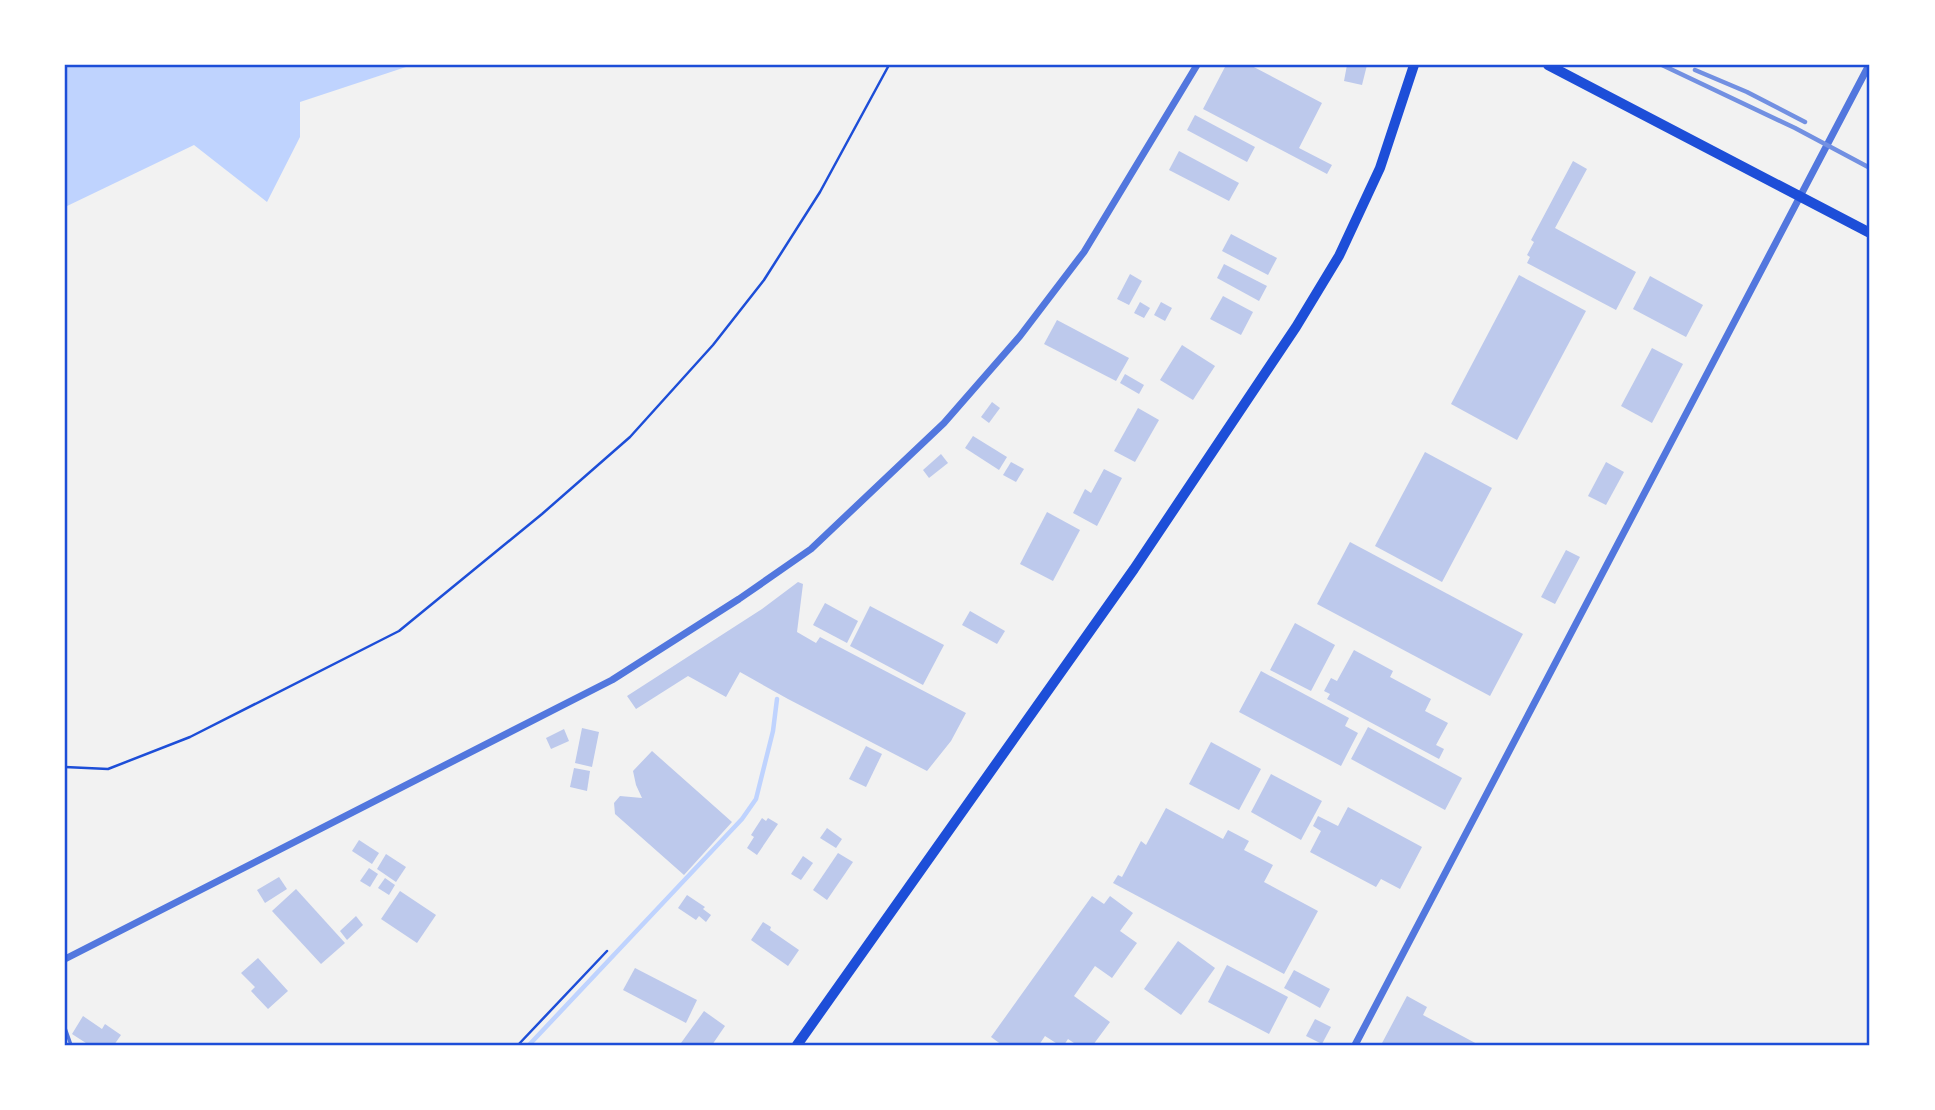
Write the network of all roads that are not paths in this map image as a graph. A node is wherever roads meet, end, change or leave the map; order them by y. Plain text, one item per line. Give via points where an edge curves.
1 (1198, 65) edge
2 (1414, 65) edge
3 (1548, 65) edge
4 (1870, 65) edge
5 (1799, 196) junction
6 (1870, 233) edge
7 (65, 959) edge
8 (65, 1028) edge
9 (71, 1045) edge
10 (797, 1045) edge
11 (1355, 1045) edge

1 - 7 street via 1083,252 1020,336 944,423 811,549 612,680
2 - 10 main road via 1380,168 1339,256 1296,327 1134,569
3 - 5 main road
4 - 5 street
5 - 6 main road
5 - 11 street
8 - 9 lane

